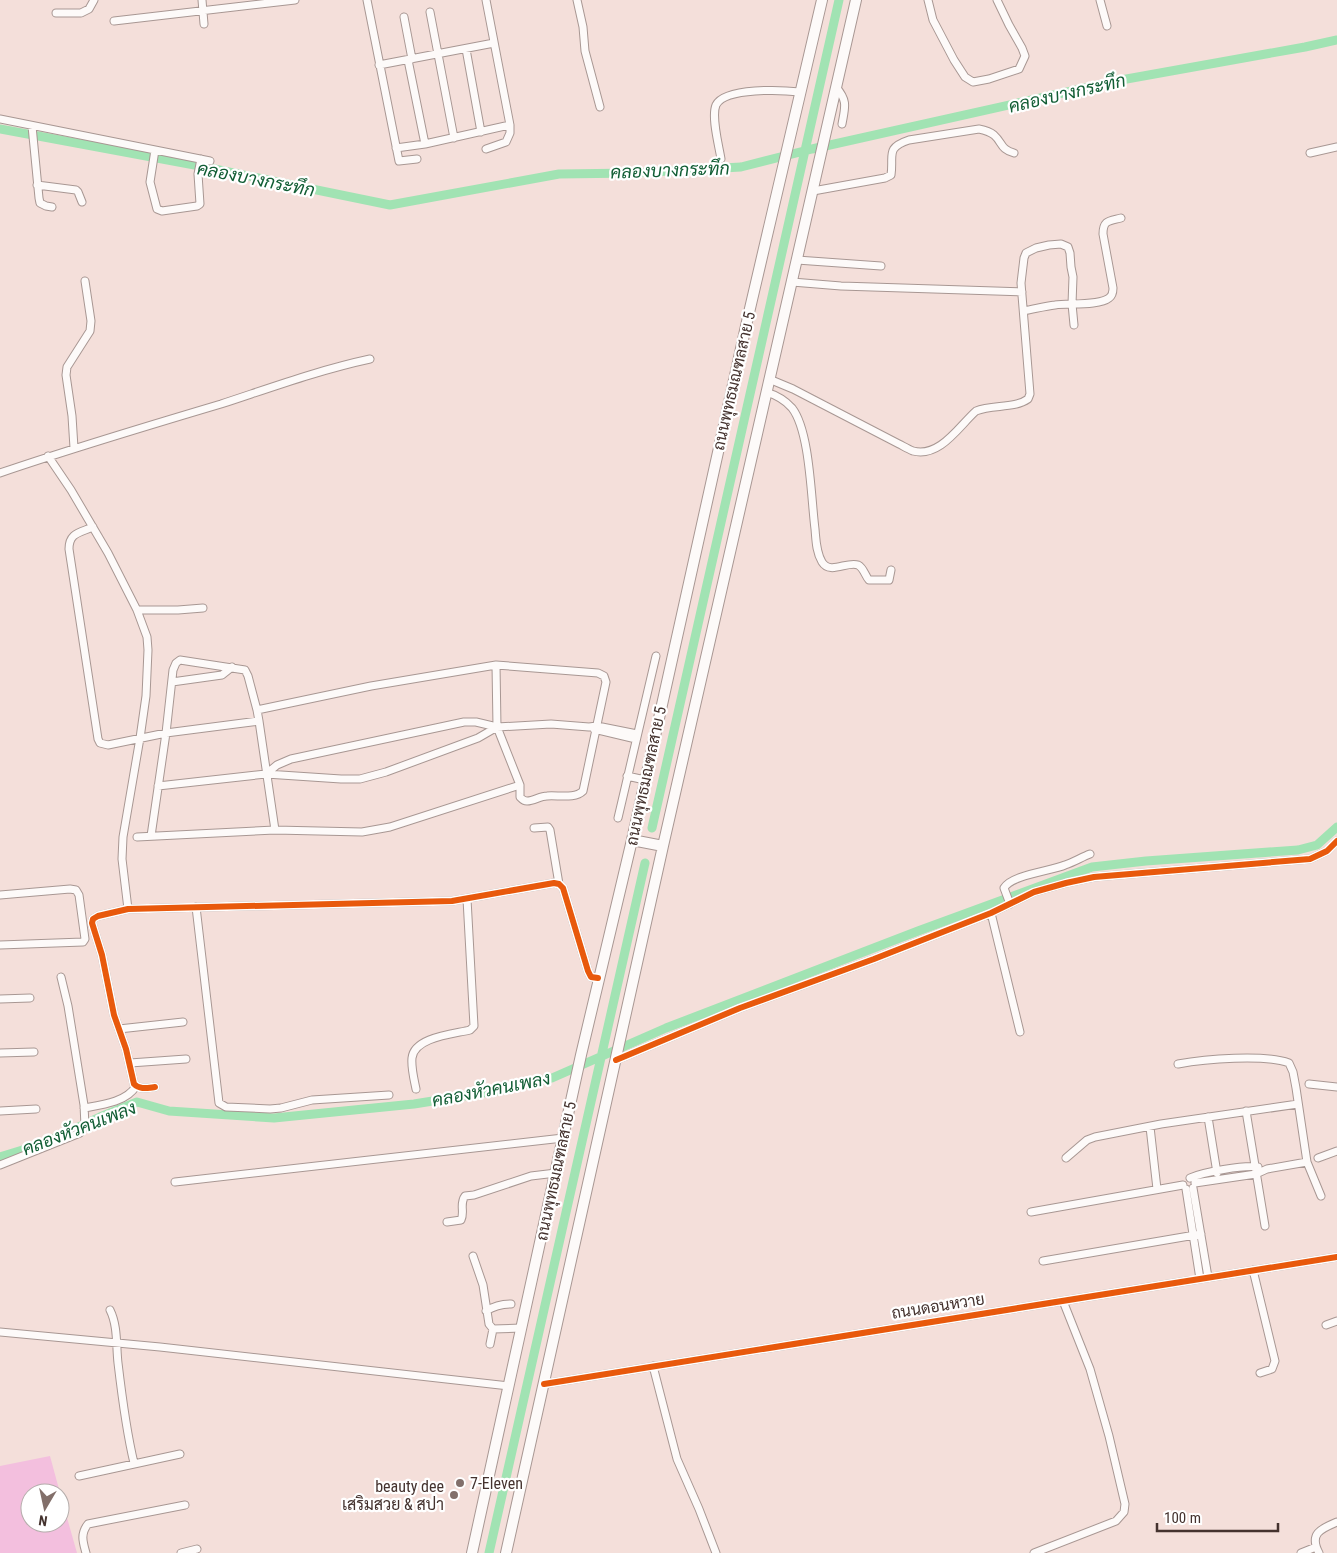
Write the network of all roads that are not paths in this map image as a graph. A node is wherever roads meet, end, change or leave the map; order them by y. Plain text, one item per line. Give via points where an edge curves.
1 (94, 0) edge
2 (202, 0) edge
3 (295, 0) edge
4 (367, 0) edge
5 (486, 0) edge
6 (577, 0) edge
7 (822, 0) edge
8 (856, 0) edge
9 (928, 0) edge
10 (997, 0) edge
11 (1100, 0) edge
12 (204, 11) junction
13 (430, 12) dead end
14 (56, 13) dead end
15 (404, 18) dead end
16 (114, 22) dead end
17 (204, 24) dead end
18 (1107, 26) dead end
19 (494, 43) junction
20 (466, 49) junction
21 (439, 53) junction
22 (410, 60) junction
23 (379, 65) junction
24 (836, 86) junction
25 (800, 92) junction
26 (600, 107) dead end
27 (0, 120) edge
28 (842, 124) dead end
29 (510, 125) junction
30 (33, 130) junction
31 (481, 132) junction
32 (454, 138) junction
33 (425, 144) junction
34 (1337, 147) edge
35 (396, 148) junction
36 (486, 149) dead end
37 (155, 152) junction
38 (1014, 153) dead end
39 (1310, 154) dead end
40 (417, 159) dead end
41 (721, 159) dead end
42 (201, 161) junction
43 (210, 161) dead end
44 (37, 185) junction
45 (813, 191) junction
46 (82, 202) dead end
47 (52, 207) dead end
48 (1122, 218) dead end
49 (797, 260) junction
50 (881, 266) dead end
51 (85, 281) dead end
52 (792, 282) junction
53 (1022, 292) junction
54 (1072, 304) junction
55 (1024, 310) junction
56 (1074, 325) dead end
57 (370, 359) dead end
58 (769, 379) junction
59 (766, 392) junction
60 (74, 448) junction
61 (48, 456) junction
62 (0, 473) edge
63 (93, 527) junction
64 (891, 570) dead end
65 (203, 608) dead end
66 (137, 610) junction
67 (656, 656) dead end
68 (496, 665) junction
69 (232, 667) junction
70 (172, 682) junction
71 (258, 710) junction
72 (259, 721) junction
73 (497, 727) junction
74 (594, 728) junction
75 (166, 733) junction
76 (636, 737) junction
77 (140, 738) junction
78 (266, 774) junction
79 (628, 776) junction
80 (645, 780) junction
81 (520, 785) junction
82 (158, 786) junction
83 (618, 818) dead end
84 (534, 828) dead end
85 (275, 830) junction
86 (151, 836) junction
87 (137, 837) dead end
88 (632, 840) junction
89 (1337, 841) edge
90 (663, 846) junction
91 (1090, 854) dead end
92 (559, 884) junction
93 (0, 894) edge
94 (467, 899) junction
95 (1009, 902) junction
96 (196, 907) junction
97 (128, 909) junction
98 (991, 913) junction
99 (0, 944) edge
100 (61, 977) dead end
101 (598, 978) junction
102 (30, 998) dead end
103 (0, 999) edge
104 (183, 1022) dead end
105 (119, 1029) junction
106 (1020, 1032) dead end
107 (34, 1052) dead end
108 (0, 1053) edge
109 (186, 1059) dead end
110 (616, 1060) junction
111 (130, 1063) junction
112 (1178, 1064) dead end
113 (1309, 1084) dead end
114 (136, 1086) junction
115 (1337, 1087) edge
116 (155, 1088) dead end
117 (416, 1089) dead end
118 (389, 1095) dead end
119 (1298, 1104) junction
120 (84, 1108) junction
121 (36, 1109) dead end
122 (0, 1111) edge
123 (1246, 1111) junction
124 (1208, 1117) junction
125 (1150, 1127) junction
126 (563, 1138) junction
127 (1337, 1151) edge
128 (1066, 1158) dead end
129 (1318, 1158) dead end
130 (1307, 1162) junction
131 (0, 1165) edge
132 (1254, 1166) junction
133 (1267, 1169) junction
134 (1217, 1171) junction
135 (556, 1173) junction
136 (1256, 1174) junction
137 (1219, 1180) junction
138 (175, 1182) dead end
139 (1189, 1185) junction
140 (1157, 1189) junction
141 (1321, 1196) dead end
142 (1031, 1212) dead end
143 (447, 1222) dead end
144 (1265, 1226) dead end
145 (1201, 1234) junction
146 (1193, 1236) junction
147 (473, 1256) dead end
148 (1337, 1257) edge
149 (1043, 1261) dead end
150 (1253, 1270) junction
151 (1208, 1277) junction
152 (1200, 1279) junction
153 (1064, 1300) junction
154 (511, 1304) dead end
155 (110, 1310) dead end
156 (486, 1311) junction
157 (1337, 1321) edge
158 (1326, 1325) dead end
159 (521, 1328) junction
160 (493, 1329) junction
161 (0, 1332) edge
162 (116, 1344) junction
163 (490, 1344) dead end
164 (652, 1366) junction
165 (1260, 1374) dead end
166 (544, 1384) junction
167 (509, 1386) junction
168 (180, 1454) dead end
169 (134, 1463) junction
170 (79, 1476) dead end
171 (185, 1505) dead end
172 (1337, 1522) edge
173 (197, 1549) dead end
174 (1317, 1550) edge
175 (86, 1553) edge
176 (182, 1553) edge
177 (472, 1553) edge
178 (506, 1553) edge
179 (716, 1553) edge
180 (1034, 1553) edge
181 (1301, 1553) edge

1 - 14 street via 89,9 81,13
2 - 12 street
3 - 12 street
4 - 23 street
5 - 19 street
6 - 26 street via 585,51
7 - 25 main road, ถนนพุทธมณฑลสาย 5
8 - 24 main road, ถนนพุทธมณฑลสาย 5
9 - 10 street via 933,20 957,64 965,77 973,82 1019,69 1025,56
11 - 18 street
12 - 16 street
12 - 17 street
13 - 21 street
15 - 22 street
19 - 20 street
19 - 29 street
20 - 21 street
20 - 31 street
21 - 22 street
21 - 32 street
22 - 23 street
22 - 33 street
23 - 35 street
24 - 28 street via 845,103
24 - 45 main road, ถนนพุทธมณฑลสาย 5
25 - 41 street via 742,93 720,100 714,114
25 - 80 main road, ถนนพุทธมณฑลสาย 5
27 - 30 street
29 - 31 street
29 - 36 street via 506,142
30 - 37 street
30 - 44 street
31 - 32 street
32 - 33 street
33 - 35 street
34 - 39 street
35 - 40 street via 399,161
37 - 42 street
37 - 42 street via 150,182 154,201 162,210 200,204 198,174
38 - 45 street via 1001,146 993,134 978,129 909,140 894,148 891,175
42 - 43 street
44 - 46 street via 76,190
44 - 47 street via 40,203
45 - 49 main road, ถนนพุทธมณฑลสาย 5
48 - 54 street via 1106,222 1103,226 1113,288 1110,298
49 - 50 street
49 - 52 main road, ถนนพุทธมณฑลสาย 5
51 - 60 street via 90,331 67,367 66,375
52 - 53 street
52 - 58 main road, ถนนพุทธมณฑลสาย 5
53 - 54 street via 1026,252 1061,244 1068,247 1070,253
53 - 55 street
54 - 55 street
54 - 56 street
55 - 58 street via 1028,399 1019,404 976,411 933,450 913,451 793,388
57 - 60 street
58 - 59 main road, ถนนพุทธมณฑลสาย 5
59 - 64 street via 780,397 792,409 802,430 818,551 823,564 829,568 856,564 869,580 875,581 889,580
59 - 90 main road, ถนนพุทธมณฑลสาย 5
60 - 61 street
61 - 62 street
61 - 63 street
63 - 66 street
63 - 77 street via 72,537 69,549 98,739 108,745
65 - 66 street
66 - 77 street via 147,636 148,650
67 - 76 street
68 - 71 street via 370,686
68 - 73 street
68 - 74 street via 604,676 606,682
69 - 70 street via 222,675
69 - 70 street via 180,660 173,670
69 - 71 street via 247,672
70 - 75 street
71 - 72 street
72 - 75 street
72 - 78 street
73 - 74 street via 551,724
73 - 78 street via 470,722 428,730 291,759
73 - 78 street via 478,738 360,779
73 - 81 street
74 - 76 street
74 - 81 street via 580,794 524,801 520,797
75 - 77 street
75 - 82 street
76 - 79 street
77 - 97 street via 123,837 122,859
78 - 82 street
78 - 85 street
79 - 80 street
79 - 83 street
80 - 88 main road, ถนนพุทธมณฑลสาย 5
81 - 85 street via 378,830
82 - 86 street
84 - 92 street via 544,826 550,830
85 - 86 street
86 - 87 street
88 - 90 main road
88 - 101 main road, ถนนพุทธมณฑลสาย 5
89 - 95 street via 1327,851 1310,858 1094,877 1034,892
90 - 110 main road, ถนนพุทธมณฑลสาย 5
91 - 95 street via 1007,883 1004,888
92 - 94 street
92 - 101 street via 563,888 588,971 591,977
93 - 99 street via 76,890 85,939 82,942
94 - 96 street
94 - 117 street via 474,1026 470,1030 427,1040 414,1050 412,1073
95 - 98 street
96 - 97 street
96 - 118 street via 219,1103 226,1107 270,1109 312,1100
97 - 105 street via 98,916 92,923
98 - 106 street
98 - 110 street via 740,1008
100 - 120 street
101 - 126 main road, ถนนพุทธมณฑลสาย 5
102 - 103 street
104 - 105 street
105 - 111 street
107 - 108 street
109 - 111 street
110 - 166 main road, ถนนพุทธมณฑลสาย 5
111 - 114 street
112 - 119 street via 1236,1059 1284,1061 1291,1067
113 - 115 street
114 - 116 street
114 - 120 street via 133,1092 121,1099
119 - 123 street
119 - 130 street
120 - 131 street via 85,1126 80,1133
121 - 122 street
123 - 124 street
123 - 132 street
124 - 125 street
124 - 134 street
125 - 128 street via 1087,1140
125 - 140 street
126 - 135 main road, ถนนพุทธมณฑลสาย 5
126 - 138 street
127 - 129 street
130 - 133 street
130 - 141 street
132 - 133 street
132 - 134 street
132 - 136 street
133 - 136 street
134 - 137 street
134 - 139 street via 1203,1173
135 - 143 street via 530,1176 465,1196 461,1220
135 - 159 main road, ถนนพุทธมณฑลสาย 5
136 - 137 street
136 - 144 street
137 - 139 street
139 - 140 street
139 - 145 street
139 - 146 street
140 - 142 street
145 - 146 street
145 - 151 street
146 - 149 street
146 - 152 street
147 - 156 street via 483,1285
148 - 150 street, ถนนดอนหวาย
150 - 151 street, ถนนดอนหวาย
150 - 165 street via 1275,1361 1272,1369
151 - 152 street, ถนนดอนหวาย
152 - 153 street, ถนนดอนหวาย
153 - 164 street, ถนนดอนหวาย
153 - 180 street via 1090,1369 1125,1504 1124,1512 1116,1521
154 - 156 street via 493,1306
155 - 162 street via 115,1320
156 - 160 street
157 - 158 street
159 - 160 street
159 - 167 main road, ถนนพุทธมณฑลสาย 5
160 - 163 street
161 - 162 street
162 - 167 street
162 - 169 street
164 - 166 street, ถนนดอนหวาย
164 - 179 street via 678,1458
166 - 178 main road, ถนนพุทธมณฑลสาย 5
167 - 177 main road, ถนนพุทธมณฑลสาย 5
168 - 169 street
169 - 170 street
171 - 175 street via 88,1524 82,1534
172 - 174 street via 1318,1533 1314,1541
173 - 176 street
174 - 181 street

